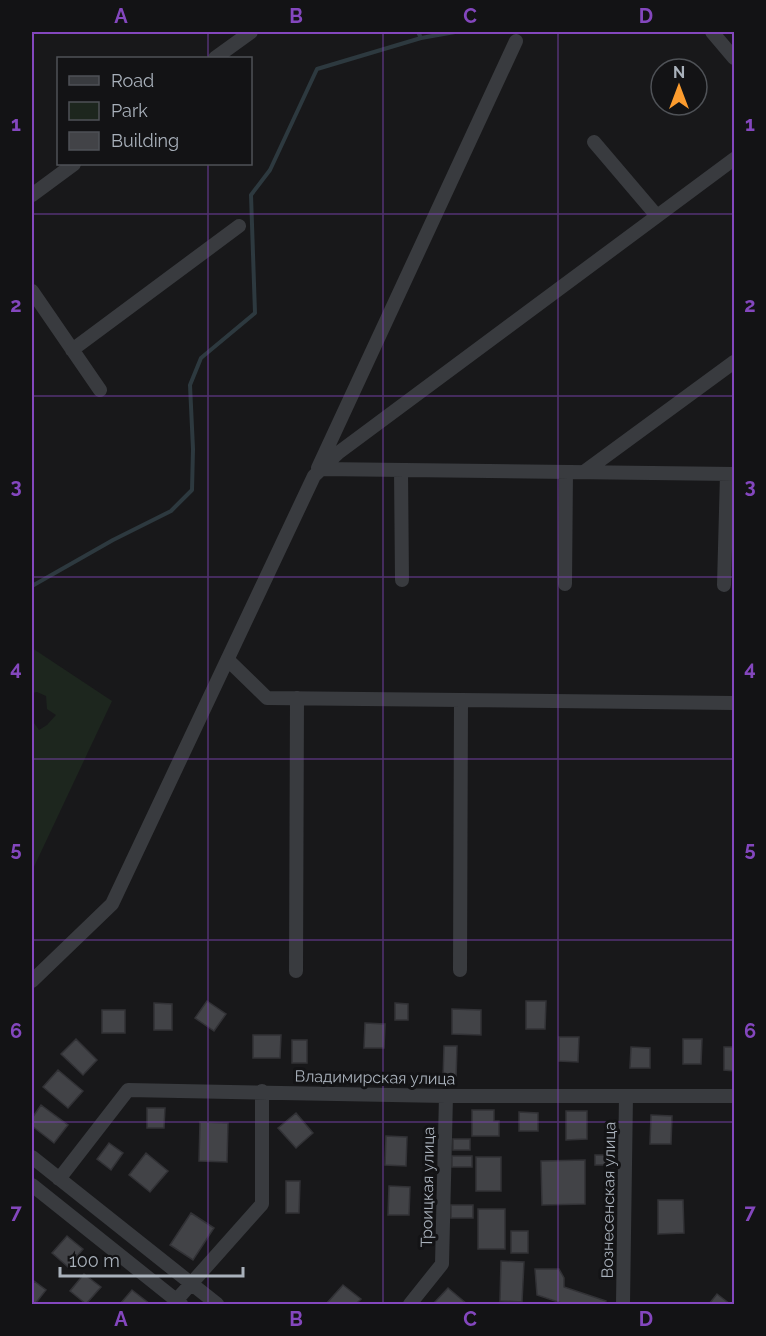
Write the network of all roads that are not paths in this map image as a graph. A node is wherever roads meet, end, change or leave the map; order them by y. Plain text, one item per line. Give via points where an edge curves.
1 (251, 32) edge
2 (712, 32) edge
3 (516, 40) dead end
4 (216, 57) edge
5 (735, 58) edge
6 (594, 142) dead end
7 (735, 159) edge
8 (73, 165) edge
9 (32, 195) edge
10 (657, 216) junction
11 (239, 226) dead end
12 (32, 291) edge
13 (72, 350) junction
14 (735, 362) edge
15 (100, 390) dead end
16 (401, 470) junction
17 (318, 472) junction
18 (566, 472) junction
19 (584, 472) junction
20 (731, 474) edge
21 (402, 580) dead end
22 (565, 584) dead end
23 (724, 585) dead end
24 (228, 660) junction
25 (297, 698) junction
26 (461, 700) junction
27 (735, 703) edge
28 (460, 970) dead end
29 (296, 971) dead end
30 (32, 981) edge
31 (262, 1091) junction
32 (446, 1096) junction
33 (626, 1096) junction
34 (735, 1096) edge
35 (32, 1157) edge
36 (59, 1179) junction
37 (32, 1185) edge
38 (191, 1284) junction
39 (177, 1303) edge
40 (217, 1305) edge
41 (410, 1305) edge
42 (623, 1305) edge

1 - 4 street
2 - 5 street
3 - 17 street
6 - 10 street
7 - 10 street
8 - 9 street
10 - 17 street via 347,446
11 - 13 street
12 - 13 street
13 - 15 street
14 - 19 street
16 - 17 street
16 - 18 street
16 - 21 street
17 - 24 street
18 - 19 street
18 - 22 street
19 - 20 street
20 - 23 street
24 - 25 street via 267,698
24 - 30 street via 112,904
25 - 26 street
25 - 29 street
26 - 27 street
26 - 28 street
31 - 32 street, Владимирская улица
31 - 36 street, Владимирская улица via 128,1090
31 - 38 street via 262,1204
32 - 33 street, Владимирская улица
32 - 41 street, Троицкая улица via 442,1264
33 - 34 street, Владимирская улица
33 - 42 street, Вознесенская улица
35 - 36 street
36 - 38 street
37 - 39 street
38 - 39 street
38 - 40 street

